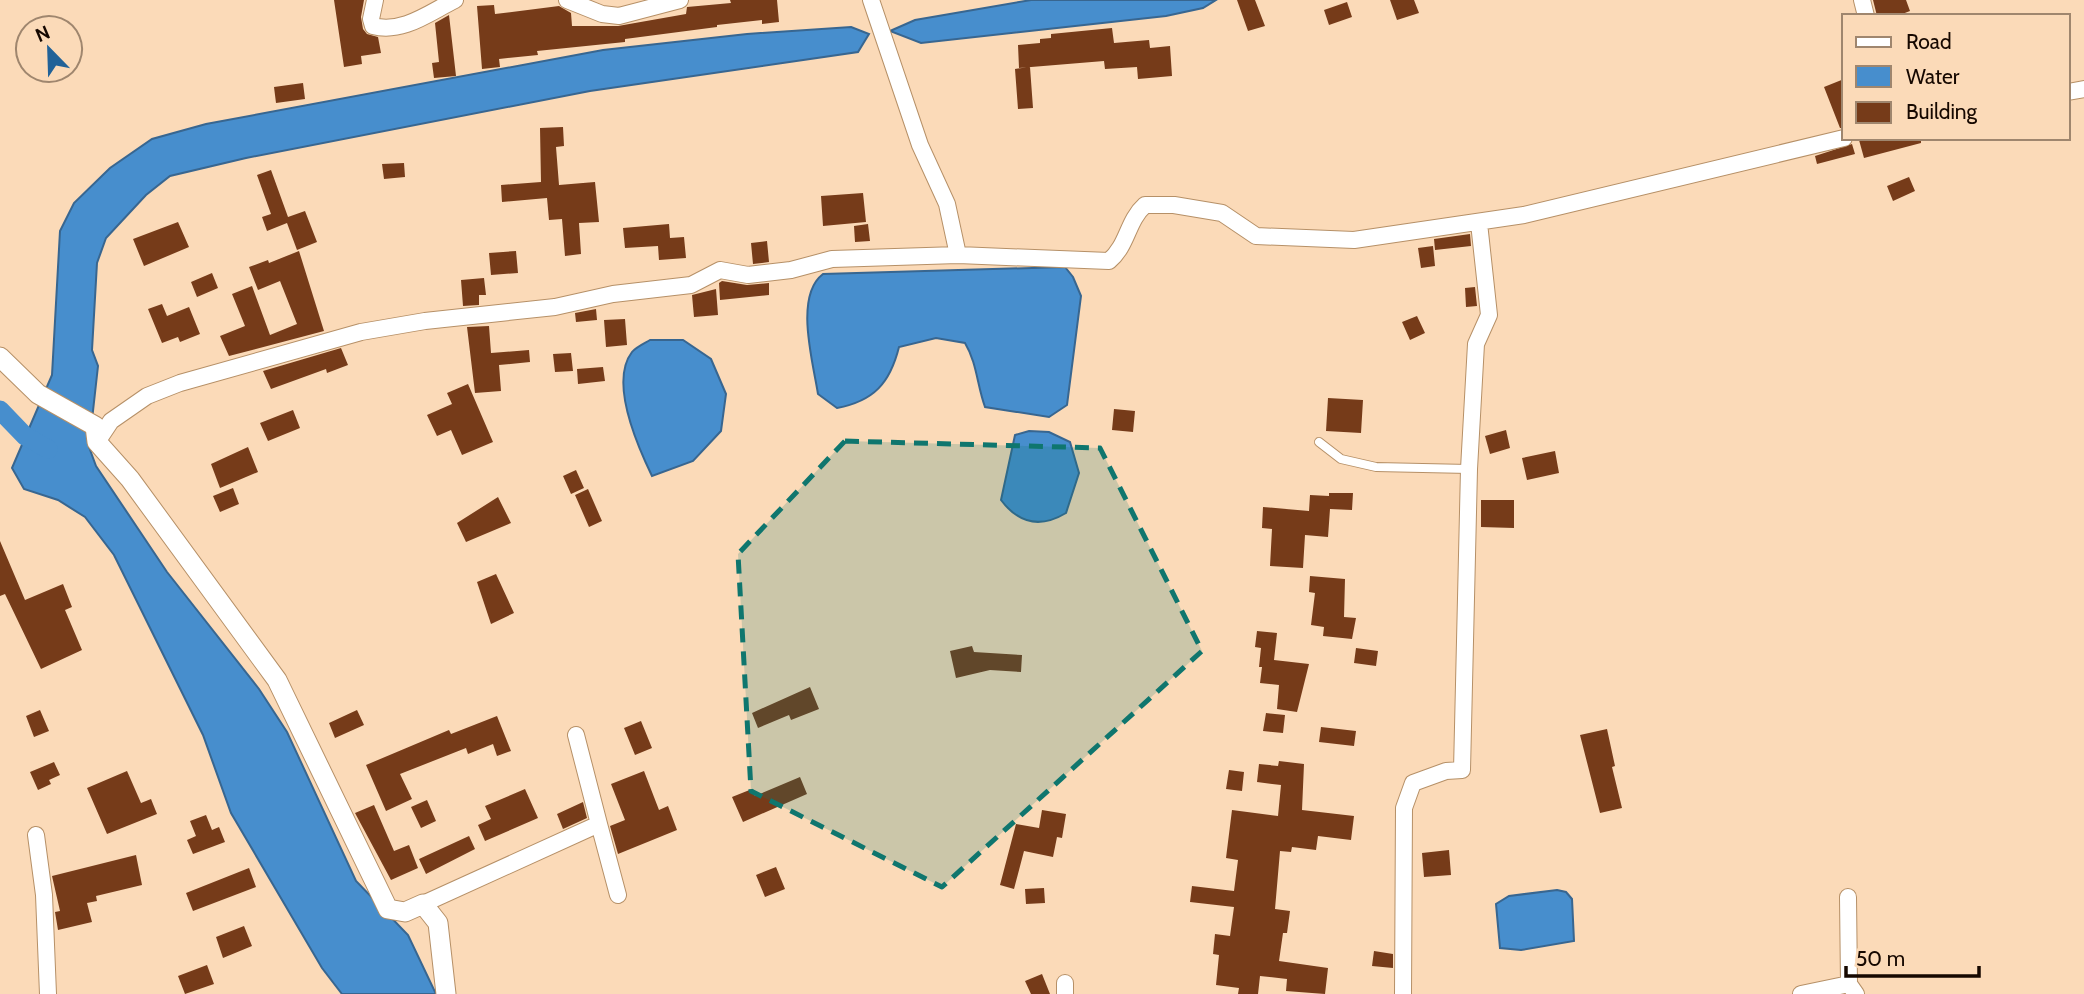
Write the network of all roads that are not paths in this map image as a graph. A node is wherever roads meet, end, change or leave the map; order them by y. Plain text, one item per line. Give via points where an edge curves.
1 (375, 0) edge
2 (455, 0) edge
3 (567, 0) edge
4 (680, 0) edge
5 (871, 0) edge
6 (1842, 138) edge
7 (1479, 223) junction
8 (958, 255) junction
9 (0, 357) edge
10 (96, 434) junction
11 (1319, 442) dead end
12 (1469, 469) junction
13 (576, 735) dead end
14 (599, 824) junction
15 (36, 835) dead end
16 (618, 895) dead end
17 (1848, 897) dead end
18 (423, 904) junction
19 (1853, 989) edge
20 (48, 994) edge
21 (446, 994) edge
22 (1403, 994) edge
23 (1801, 994) edge

1 - 2 street via 371,19 373,26 383,29 431,14
3 - 4 street via 619,16
5 - 8 street via 920,145 947,204
6 - 7 street
7 - 8 street via 1354,240 1256,236 1222,213 1145,205 1133,218 1120,253 1109,261
7 - 12 street via 1489,315 1476,344
8 - 10 street via 832,259 748,275 720,270 691,285 361,332 180,383 147,396
9 - 10 street via 38,394
10 - 18 street via 277,680 388,909 405,912
11 - 12 lane via 1341,459 1376,467
12 - 22 street via 1462,770 1413,783 1404,808
13 - 14 street
14 - 16 street
14 - 18 street
15 - 20 street
17 - 19 street
18 - 21 street via 438,923
19 - 23 street

